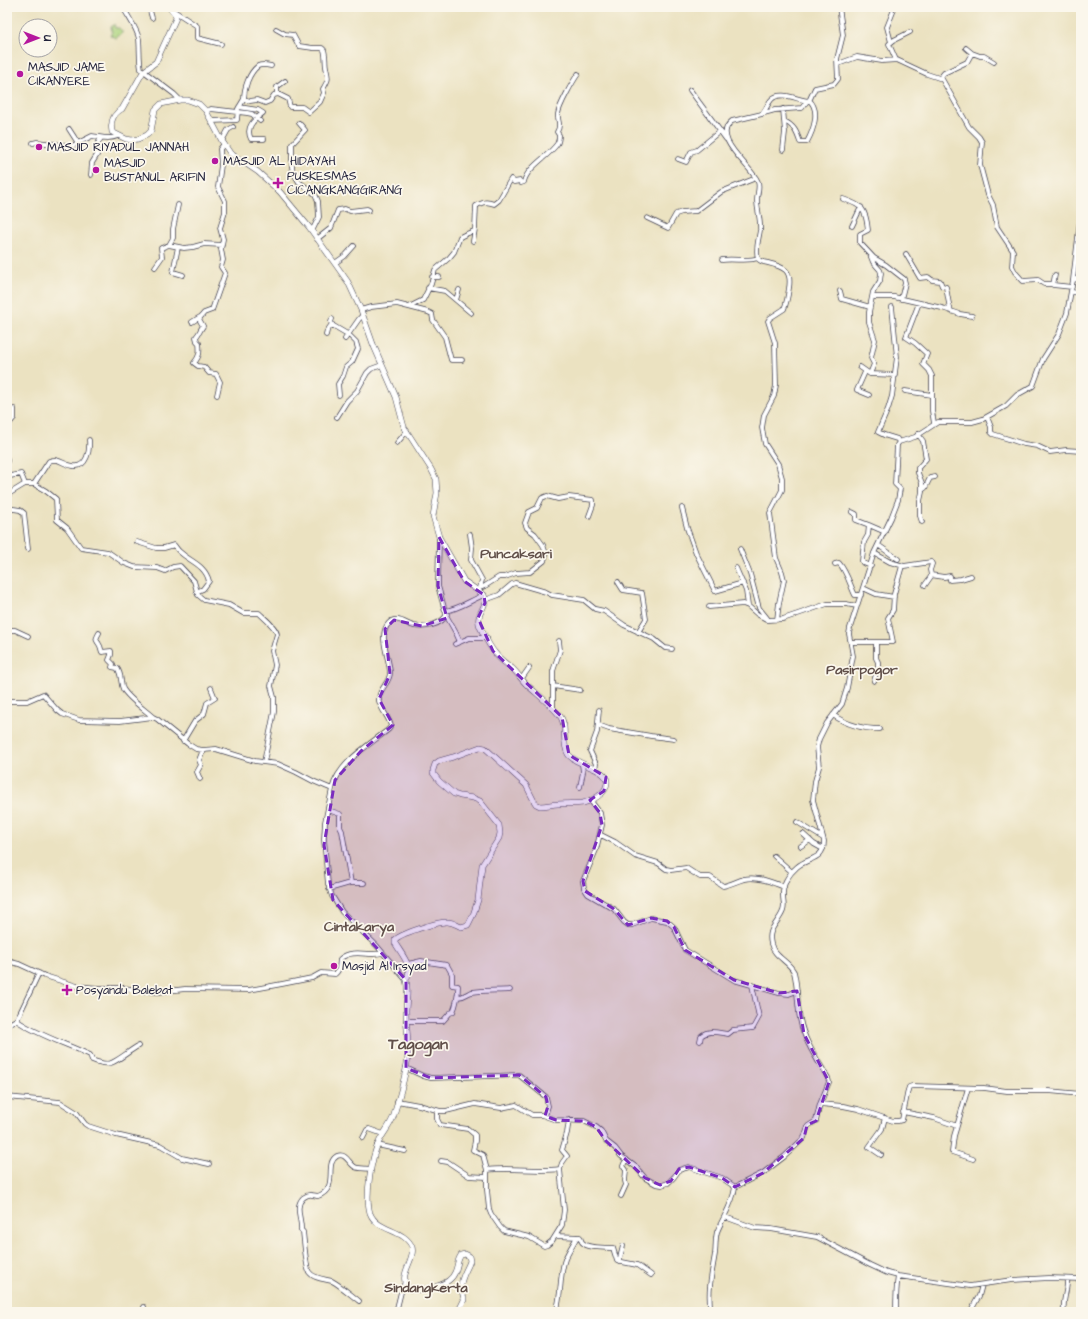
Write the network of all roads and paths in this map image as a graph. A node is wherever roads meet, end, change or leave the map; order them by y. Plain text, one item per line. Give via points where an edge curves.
1 (123, 7) edge
2 (149, 7) edge
3 (170, 7) edge
4 (839, 7) edge
5 (893, 12) dead end
6 (152, 18) dead end
7 (276, 29) dead end
8 (910, 32) dead end
9 (890, 42) junction
10 (221, 44) dead end
11 (966, 48) dead end
12 (972, 53) junction
13 (896, 60) junction
14 (994, 62) dead end
15 (838, 64) junction
16 (272, 66) dead end
17 (143, 72) junction
18 (578, 74) dead end
19 (940, 78) junction
20 (285, 81) dead end
21 (690, 90) dead end
22 (277, 94) junction
23 (244, 99) junction
24 (180, 100) junction
25 (808, 100) junction
26 (238, 107) junction
27 (783, 109) junction
28 (206, 111) junction
29 (237, 112) junction
30 (764, 113) junction
31 (258, 120) junction
32 (212, 121) junction
33 (784, 121) junction
34 (298, 123) dead end
35 (233, 127) dead end
36 (69, 129) dead end
37 (720, 131) junction
38 (118, 136) junction
39 (101, 138) junction
40 (264, 139) dead end
41 (33, 143) dead end
42 (78, 143) junction
43 (223, 143) junction
44 (728, 143) junction
45 (783, 150) dead end
46 (678, 159) dead end
47 (91, 175) dead end
48 (756, 178) junction
49 (842, 199) dead end
50 (178, 205) dead end
51 (861, 207) junction
52 (369, 210) dead end
53 (1081, 212) edge
54 (647, 218) dead end
55 (852, 226) dead end
56 (312, 231) junction
57 (474, 231) junction
58 (317, 239) junction
59 (473, 241) dead end
60 (168, 245) junction
61 (222, 245) junction
62 (354, 246) dead end
63 (178, 247) junction
64 (870, 254) junction
65 (906, 254) dead end
66 (758, 258) junction
67 (722, 260) dead end
68 (335, 263) junction
69 (155, 267) dead end
70 (183, 275) dead end
71 (1055, 275) dead end
72 (432, 277) junction
73 (439, 277) dead end
74 (1081, 278) edge
75 (1074, 280) junction
76 (1053, 284) junction
77 (428, 288) junction
78 (1072, 289) junction
79 (459, 290) dead end
80 (840, 291) dead end
81 (1081, 293) edge
82 (872, 297) junction
83 (901, 299) junction
84 (456, 300) junction
85 (919, 303) junction
86 (870, 307) junction
87 (892, 307) dead end
88 (409, 308) junction
89 (951, 312) junction
90 (362, 313) junction
91 (471, 313) dead end
92 (972, 316) dead end
93 (200, 317) junction
94 (192, 322) dead end
95 (349, 334) junction
96 (326, 335) dead end
97 (345, 339) dead end
98 (462, 360) dead end
99 (382, 365) junction
100 (860, 367) dead end
101 (865, 372) junction
102 (870, 374) junction
103 (894, 375) junction
104 (905, 391) dead end
105 (218, 395) dead end
106 (339, 395) dead end
107 (869, 395) dead end
108 (932, 395) junction
109 (14, 409) dead end
110 (337, 417) dead end
111 (987, 417) junction
112 (934, 424) junction
113 (7, 426) edge
114 (406, 431) junction
115 (918, 434) junction
116 (89, 440) dead end
117 (899, 442) junction
118 (396, 443) dead end
119 (1081, 451) edge
120 (7, 473) edge
121 (935, 477) dead end
122 (25, 484) junction
123 (34, 484) junction
124 (922, 490) junction
125 (7, 496) edge
126 (7, 508) edge
127 (682, 508) dead end
128 (852, 512) dead end
129 (589, 516) dead end
130 (922, 522) dead end
131 (869, 525) junction
132 (885, 532) junction
133 (470, 534) dead end
134 (439, 537) junction
135 (137, 542) dead end
136 (878, 545) junction
137 (28, 549) dead end
138 (740, 549) dead end
139 (874, 553) junction
140 (898, 559) dead end
141 (835, 564) dead end
142 (871, 566) junction
143 (902, 566) junction
144 (736, 568) dead end
145 (932, 575) junction
146 (971, 576) dead end
147 (618, 582) dead end
148 (743, 583) junction
149 (926, 585) dead end
150 (863, 588) junction
151 (480, 589) junction
152 (196, 592) junction
153 (861, 596) junction
154 (894, 597) junction
155 (485, 598) junction
156 (748, 606) junction
157 (857, 606) junction
158 (710, 607) dead end
159 (446, 613) junction
160 (775, 620) junction
161 (7, 630) edge
162 (638, 632) junction
163 (100, 633) dead end
164 (28, 636) dead end
165 (487, 638) junction
166 (559, 641) dead end
167 (460, 642) junction
168 (851, 642) junction
169 (876, 642) junction
170 (455, 644) dead end
171 (672, 649) dead end
172 (529, 668) dead end
173 (522, 678) junction
174 (874, 681) dead end
175 (553, 686) junction
176 (211, 688) dead end
177 (580, 690) dead end
178 (7, 701) edge
179 (553, 707) junction
180 (599, 710) dead end
181 (833, 715) junction
182 (153, 717) junction
183 (598, 725) junction
184 (880, 729) dead end
185 (674, 739) dead end
186 (183, 741) junction
187 (203, 750) junction
188 (264, 762) junction
189 (582, 764) junction
190 (595, 769) junction
191 (200, 779) dead end
192 (580, 787) dead end
193 (332, 789) junction
194 (590, 800) junction
195 (328, 810) junction
196 (797, 822) dead end
197 (803, 834) dead end
198 (601, 835) junction
199 (823, 838) junction
200 (810, 840) junction
201 (801, 846) dead end
202 (823, 849) junction
203 (774, 856) dead end
204 (792, 872) junction
205 (351, 883) junction
206 (364, 883) dead end
207 (784, 887) junction
208 (329, 888) junction
209 (382, 953) junction
210 (7, 961) edge
211 (408, 964) junction
212 (39, 974) junction
213 (406, 980) junction
214 (752, 985) junction
215 (510, 990) dead end
216 (797, 991) junction
217 (458, 998) junction
218 (16, 1020) junction
219 (406, 1021) junction
220 (7, 1026) edge
221 (700, 1041) dead end
222 (138, 1046) dead end
223 (406, 1068) junction
224 (968, 1088) junction
225 (1081, 1094) edge
226 (7, 1097) edge
227 (397, 1101) junction
228 (820, 1104) junction
229 (437, 1110) junction
230 (903, 1112) junction
231 (545, 1116) junction
232 (885, 1118) junction
233 (569, 1120) junction
234 (957, 1126) junction
235 (383, 1134) junction
236 (363, 1138) dead end
237 (377, 1145) junction
238 (405, 1151) dead end
239 (880, 1155) dead end
240 (626, 1159) junction
241 (973, 1159) dead end
242 (440, 1161) dead end
243 (209, 1164) dead end
244 (370, 1169) junction
245 (560, 1169) junction
246 (487, 1170) junction
247 (486, 1177) junction
248 (735, 1187) junction
249 (621, 1196) dead end
250 (725, 1217) junction
251 (556, 1236) junction
252 (577, 1237) junction
253 (622, 1246) dead end
254 (619, 1262) junction
255 (651, 1275) dead end
256 (898, 1276) junction
257 (1067, 1279) junction
258 (1081, 1279) edge
259 (405, 1282) junction
260 (982, 1285) junction
261 (360, 1301) dead end
262 (144, 1307) dead end
263 (144, 1312) edge
264 (396, 1312) edge
265 (458, 1312) edge
266 (556, 1312) edge
267 (710, 1312) edge
268 (896, 1312) edge
269 (970, 1312) edge
270 (1064, 1312) edge

1 - 17 street via 139,40 140,66
2 - 6 street
3 - 10 street via 197,26 197,38
3 - 17 main road via 176,18 166,43 156,62
4 - 15 street via 843,35
5 - 9 street via 886,27
7 - 22 street via 293,35 299,46 323,48 328,72 323,97 310,112 302,107 290,107 287,98
8 - 9 street
9 - 13 street via 889,46
11 - 12 street
12 - 14 street
12 - 19 street via 967,62 944,73
13 - 15 street via 882,61 858,57
13 - 19 street
15 - 25 street via 838,79 834,84 815,88
16 - 23 street via 260,66 253,73 245,88
17 - 24 street
17 - 38 main road via 122,109 116,113 112,121 112,132
18 - 57 street via 558,115 560,123 557,143 543,160 530,170 524,182 514,182 511,179 494,204 482,202 476,206
19 - 76 street via 969,127 982,142 980,165 993,205 997,228 1013,251 1014,269 1023,281 1038,280 1041,283
20 - 22 street via 277,87
21 - 37 street
22 - 23 street via 265,103
23 - 26 street
24 - 28 main road via 193,102
24 - 38 main road via 163,103 156,108 153,127 147,136 132,140
25 - 27 street via 802,108
25 - 30 street via 779,96 772,99
25 - 33 street via 814,107 815,120 807,142 800,142 794,128
26 - 29 street
26 - 31 street via 261,111 263,114
27 - 30 street
27 - 33 street
28 - 29 street via 211,109
28 - 32 main road
29 - 31 street via 252,114
29 - 32 street via 238,118 235,121
30 - 44 street via 730,122 726,134
31 - 40 street via 250,126 250,138
32 - 43 main road
33 - 45 street
34 - 56 street via 305,130 292,144 292,167 299,182 317,198 320,217
35 - 43 street via 228,130
36 - 42 street
37 - 44 street
37 - 46 street via 691,152 686,162
38 - 39 street
39 - 42 street via 92,136
39 - 47 street via 92,163
41 - 42 street via 69,146
43 - 56 main road via 237,158 258,172 280,192
43 - 61 street via 220,148 218,182 225,201 220,228
44 - 48 street
48 - 54 street via 721,192 696,211 675,215 668,228
48 - 66 street via 760,229
49 - 51 street
50 - 60 street via 173,238
51 - 55 street
51 - 64 street via 868,230 860,234 860,243
52 - 58 street via 338,210 331,228
53 - 75 street
56 - 58 main road
57 - 59 street
57 - 72 street via 460,237 454,252 444,264 436,268
58 - 68 main road
60 - 63 street
60 - 69 street via 161,248 162,257
61 - 63 street
61 - 93 street via 221,267 225,272 224,278 212,310
62 - 68 street
63 - 70 street via 173,272
64 - 82 street via 881,273
64 - 83 street via 904,279
65 - 89 street via 920,278 928,277 940,281 942,286 946,287
66 - 67 street
66 - 160 street via 761,262 784,269 789,273 791,282 784,309 768,321 775,343 776,385 763,419 763,440 782,474 782,490 770,513 776,558 784,580
68 - 90 main road via 348,282
71 - 76 street
72 - 73 street
72 - 77 street
74 - 75 street
75 - 78 street
76 - 78 street
77 - 84 street via 445,291
77 - 88 street via 421,302
78 - 81 street
78 - 111 street via 1065,319 1043,359 1034,386
79 - 84 street
80 - 86 street via 842,299
82 - 83 street
82 - 86 street
83 - 85 street
84 - 91 street
85 - 89 street
85 - 108 street via 906,337 927,354 923,364 932,375
86 - 102 street via 869,322 874,338 871,358 874,364
87 - 103 street via 897,350
88 - 90 street via 393,304 371,307
88 - 98 street via 432,314 433,320 445,337 451,360
89 - 92 street
90 - 95 street
90 - 99 main road
93 - 94 street
93 - 105 street via 199,321 203,326 196,340 201,352 194,363 216,374 220,382
95 - 96 street via 339,330 332,322
95 - 97 street
95 - 106 street via 358,349 338,384
99 - 110 street via 367,372 357,391
99 - 114 main road via 396,397
100 - 101 street
101 - 102 street
101 - 107 street via 857,390
102 - 103 street
103 - 117 street via 888,409 878,432
104 - 108 street
108 - 112 street
109 - 113 street via 14,418
111 - 112 street via 972,422
111 - 119 street via 993,434 1050,452
112 - 115 street
114 - 118 street
114 - 134 main road via 436,479 437,493 433,516
115 - 117 street
115 - 124 street via 923,441 926,459 918,470
116 - 123 street via 89,453 78,466 57,459 49,461
117 - 132 street via 895,460 895,484 900,489
120 - 122 street via 10,476 21,474
121 - 124 street via 930,478
122 - 123 street
122 - 125 street
123 - 152 street via 55,497 56,520 67,528 81,548 106,551 124,563 140,568 157,568 165,571 180,566 194,581
124 - 130 street
126 - 137 street via 24,513
127 - 148 street via 696,552 715,591
128 - 131 street via 856,514 856,520
129 - 151 street via 593,500 569,497 558,499 547,496 542,498 537,508 530,512 525,523 543,545 546,554 544,561 530,572 499,577
131 - 132 street
131 - 142 street via 862,561
132 - 136 street
133 - 151 street via 471,560 482,580
134 - 151 main road via 464,581
134 - 159 street via 438,586
135 - 152 street via 156,548 174,545 196,562 205,571 209,581 203,589
136 - 139 street
136 - 140 street
138 - 160 street via 760,608 765,617
139 - 142 street
139 - 143 street
141 - 153 street via 841,565 855,595
142 - 150 street
143 - 145 street via 931,562
143 - 154 street
144 - 148 street
145 - 146 street via 950,576 950,580
145 - 149 street
147 - 162 street via 623,590 642,593 646,619
148 - 156 street
150 - 153 street
150 - 154 street via 876,594
151 - 155 main road
152 - 188 street via 207,602 229,606 243,613 259,613 277,631 272,651 275,665 271,686 274,712
153 - 157 street
154 - 169 street via 893,610 888,618 893,642
155 - 159 street via 468,601
155 - 162 street via 499,595 512,584 518,584 552,595 584,600 595,609 604,611
155 - 165 main road via 478,619
156 - 158 street via 743,604
156 - 160 street via 764,619
157 - 160 street via 827,604
157 - 168 street via 850,628
159 - 167 street
159 - 193 street via 442,621 429,626 413,626 400,620 388,623 384,637 390,674 379,699 391,726 343,769
161 - 164 street via 15,630
162 - 171 street via 654,639 665,648
163 - 182 street via 96,641 102,652 111,652 109,660 113,664 112,667 120,671 122,686 126,693
165 - 167 street via 469,638
165 - 173 main road via 496,654
166 - 175 street via 560,650 553,671
167 - 170 street
168 - 169 street
168 - 181 street via 853,656 847,688 842,704
169 - 174 street via 878,668
172 - 173 street
173 - 179 main road
175 - 177 street
175 - 179 street
176 - 186 street via 215,697 207,703 204,714 195,721
178 - 182 street via 27,702 43,694 62,714 79,720 120,721
179 - 189 main road via 563,719 565,744 569,755
180 - 183 street
181 - 184 street via 855,726
181 - 199 street via 819,739 819,767 813,798
182 - 186 street
183 - 185 street
183 - 190 street via 590,751 596,764
186 - 187 street
187 - 188 street via 216,749
187 - 191 street via 197,773
188 - 193 street via 282,766
189 - 190 main road
189 - 192 street
190 - 194 main road via 605,775 607,784 602,793
193 - 195 street
194 - 198 street via 600,813
194 - 211 main road via 581,803 538,805 526,785 483,747 437,762 433,773 439,781 454,794 480,801 497,822 500,833 482,865 478,900 470,922 463,927 446,922 421,928 397,938 396,943
195 - 205 street via 340,814 340,827
195 - 208 street via 324,845
196 - 199 street
197 - 200 street
198 - 207 street via 630,853 658,863 666,869 688,869 700,877 710,877 723,886 752,878
198 - 214 street via 584,881 584,888 588,894 614,909 628,925 651,918 667,921 674,927 685,950 734,980
199 - 202 street
200 - 201 street
200 - 202 street
202 - 204 street via 817,857 800,864
203 - 204 street
204 - 207 street
205 - 206 street
205 - 208 street
207 - 216 street via 783,911 772,929 770,940 773,950 793,970
208 - 209 street via 342,912
209 - 212 street via 359,953 341,957 337,972 334,974 321,973 307,979 249,990 202,989 158,992 99,988 77,986
209 - 213 street
210 - 212 street
211 - 213 main road
211 - 217 street via 421,961 447,965 452,974 452,985 458,986
212 - 218 street
213 - 219 main road
214 - 216 street via 783,994
214 - 221 street via 759,1017 754,1028 733,1030 728,1034 706,1033 701,1036
215 - 217 street via 469,993
216 - 228 street via 804,1034 828,1081
217 - 219 street via 453,1012 443,1021
218 - 220 street
218 - 222 street via 90,1055 92,1060 104,1063 111,1063
219 - 223 main road
223 - 227 main road
223 - 231 street via 431,1078 519,1075 546,1097 548,1106
224 - 225 street
224 - 230 street via 909,1087
224 - 234 street
226 - 243 street via 60,1102 76,1112 88,1126 160,1145 182,1158
227 - 229 street
227 - 235 main road via 393,1118
228 - 232 street via 858,1109
228 - 248 street via 816,1121 808,1126 804,1138 766,1170
229 - 231 street via 454,1110 476,1104 501,1108 516,1105 532,1115
229 - 246 street via 440,1125 468,1129 474,1134 476,1138 473,1151 483,1155
230 - 232 street via 900,1121
230 - 234 street
231 - 233 street via 556,1120
232 - 239 street via 882,1129 869,1147
233 - 240 street via 584,1121 596,1127 606,1141
233 - 245 street via 562,1150 567,1156
234 - 241 street via 952,1152
235 - 236 street via 370,1129
235 - 237 main road
237 - 238 street
237 - 244 main road
240 - 248 street via 648,1180 658,1185 668,1183 679,1170 689,1167 722,1178
240 - 249 street via 623,1166 626,1170 626,1186
242 - 247 street via 448,1162 469,1176
244 - 259 main road via 368,1201 373,1218 380,1225 400,1235 412,1247
244 - 261 street via 356,1167 344,1156 337,1156 332,1164 328,1190 318,1196 306,1196 299,1203 308,1271 319,1278 334,1282
245 - 246 street
245 - 251 street via 564,1218 562,1228
246 - 247 street
247 - 251 street via 489,1208 502,1229 529,1237 544,1246
248 - 250 street
250 - 256 street via 755,1228 817,1237 870,1265
250 - 267 street via 715,1242 709,1297
251 - 252 street
252 - 254 street via 581,1238 583,1244 597,1248 613,1248 615,1260
252 - 266 street via 565,1260
253 - 254 street
254 - 255 street via 637,1265
256 - 260 street via 970,1286
256 - 268 street
257 - 258 street
257 - 260 street via 1012,1280
257 - 270 street
259 - 264 street
259 - 265 main road via 407,1287 413,1290 442,1285 455,1274 461,1255 467,1254 470,1260 461,1281 464,1300
260 - 269 street
262 - 263 street

